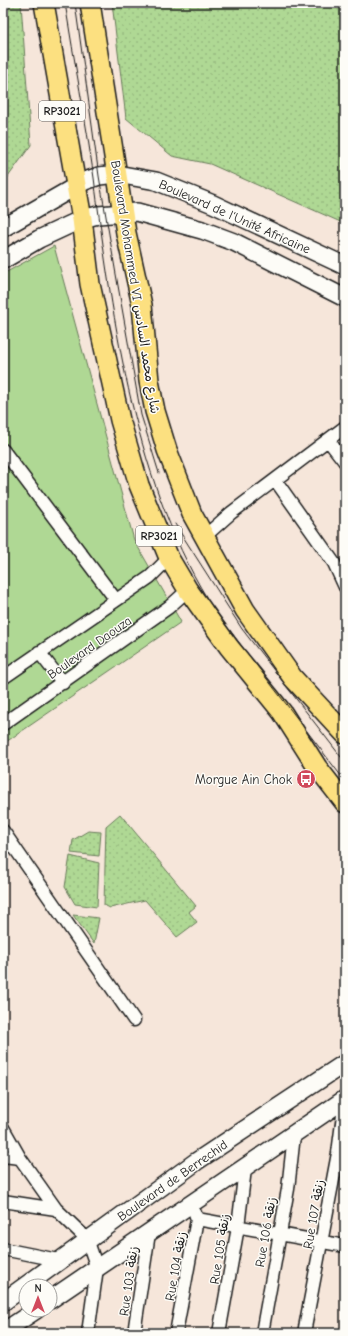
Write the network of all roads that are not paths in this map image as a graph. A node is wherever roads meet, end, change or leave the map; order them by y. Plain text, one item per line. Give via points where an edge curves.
1 (44, 3) edge
2 (90, 3) edge
3 (117, 174) junction
4 (76, 185) junction
5 (125, 213) junction
6 (82, 219) junction
7 (3, 228) edge
8 (3, 260) edge
9 (345, 266) edge
10 (345, 298) edge
11 (345, 427) edge
12 (328, 440) junction
13 (3, 450) edge
14 (345, 462) edge
15 (276, 481) junction
16 (204, 537) junction
17 (169, 558) junction
18 (345, 587) edge
19 (188, 590) junction
20 (116, 600) junction
21 (39, 652) junction
22 (3, 678) edge
23 (63, 683) junction
24 (3, 724) edge
25 (345, 734) edge
26 (345, 803) edge
27 (3, 831) edge
28 (134, 1020) dead end
29 (345, 1064) edge
30 (345, 1099) edge
31 (3, 1128) edge
32 (294, 1135) junction
33 (3, 1156) edge
34 (20, 1158) junction
35 (244, 1169) junction
36 (3, 1201) edge
37 (56, 1209) junction
38 (194, 1212) junction
39 (238, 1227) junction
40 (149, 1233) junction
41 (279, 1234) junction
42 (87, 1239) junction
43 (322, 1243) junction
44 (345, 1246) edge
45 (3, 1249) edge
46 (58, 1260) junction
47 (97, 1268) junction
48 (58, 1295) edge
49 (5, 1299) edge
50 (24, 1318) edge
51 (3, 1332) edge
52 (88, 1333) edge
53 (134, 1333) edge
54 (176, 1333) edge
55 (219, 1333) edge
56 (262, 1333) edge
57 (304, 1333) edge

1 - 4 main road, RP3021
2 - 3 main road, Boulevard Mohammed VI شارع محمد السادس / RP3021
3 - 4 street, Boulevard de l'Unité Africaine via 99,176
3 - 5 main road, Boulevard Mohammed VI شارع محمد السادس / RP3021
3 - 9 street, Boulevard de l'Unité Africaine via 156,181 189,194
4 - 6 main road, RP3021
4 - 7 street, Boulevard de l'Unité Africaine
5 - 6 street, Boulevard de l'Unité Africaine
5 - 10 street, Boulevard de l'Unité Africaine via 137,212 202,230 234,242
5 - 16 main road, Boulevard Mohammed VI شارع محمد السادس / RP3021 via 126,233 142,305 146,359 155,411 178,481
6 - 8 street, Boulevard de l'Unité Africaine via 39,239
6 - 17 main road, RP3021 via 90,284 120,420 138,485
11 - 12 street
12 - 14 street
12 - 15 street
13 - 20 street
15 - 16 street via 231,513
15 - 18 street via 334,563
16 - 25 main road, Boulevard Mohammed VI شارع محمد السادس / RP3021 via 245,610 273,652
17 - 19 main road, RP3021
17 - 20 street, Boulevard Daouza via 150,577
19 - 23 street, Boulevard Daouza via 169,607
19 - 26 main road, RP3021 via 229,647 282,712 317,767
20 - 21 street, Boulevard Daouza
21 - 22 street, Boulevard Daouza
21 - 23 street
23 - 24 street, Boulevard Daouza
27 - 28 street
29 - 42 street, Boulevard de Berrechid via 198,1161
30 - 32 street
30 - 43 street, Rue 107 زنقة
31 - 34 street
32 - 35 street
32 - 41 street, Rue 106 زنقة via 288,1188
33 - 34 street
34 - 37 street
35 - 38 street
35 - 39 street, Rue 105 زنقة
36 - 37 street
37 - 42 street
38 - 39 street
38 - 40 street
38 - 54 street, Rue 104 زنقة
39 - 41 street
39 - 55 street, Rue 105 زنقة
40 - 47 street
40 - 53 street, Rue 103 زنقة
41 - 43 street
41 - 56 street, Rue 106 زنقة
42 - 46 street, Boulevard de Berrechid
42 - 47 street
43 - 44 street
43 - 57 street, Rue 107 زنقة
45 - 46 street
46 - 49 street, Boulevard de Berrechid
47 - 48 street
47 - 52 street
50 - 51 street

